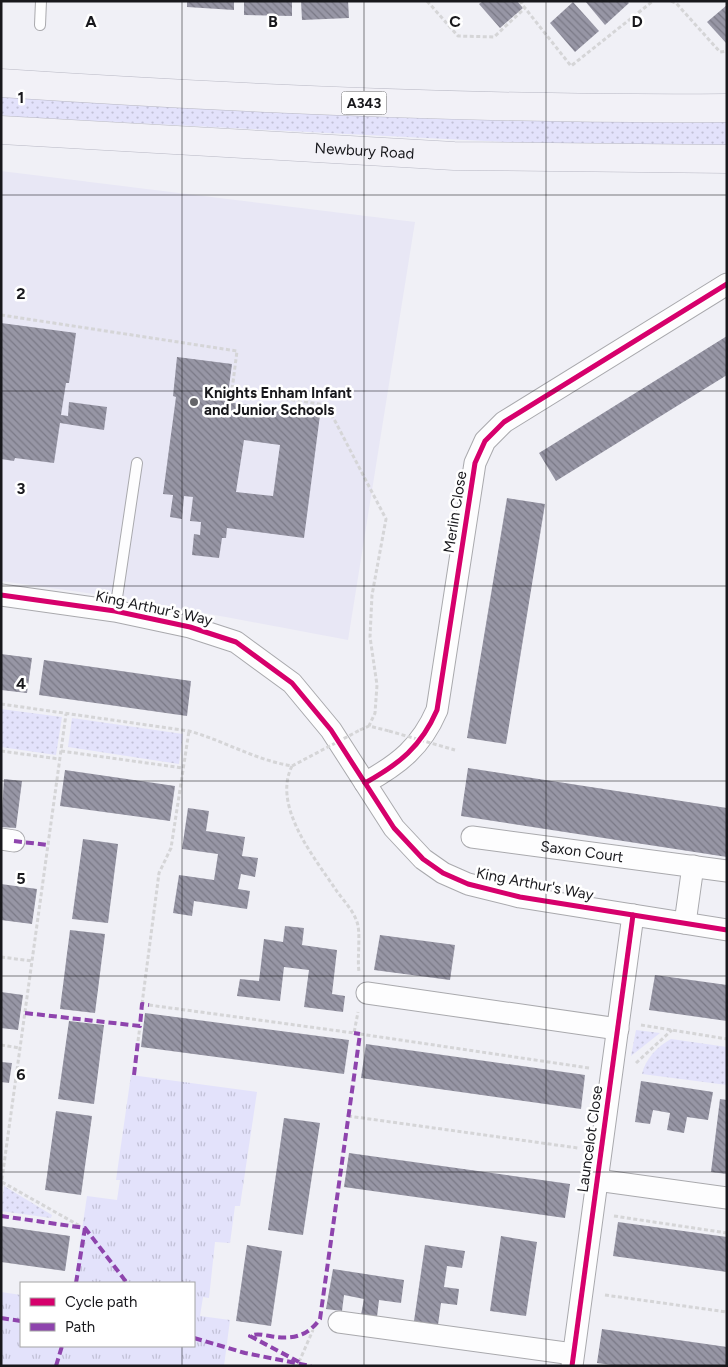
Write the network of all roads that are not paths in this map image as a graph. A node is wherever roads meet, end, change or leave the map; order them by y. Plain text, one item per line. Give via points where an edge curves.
1 (41, 1) edge
2 (40, 25) dead end
3 (1, 83) edge
4 (727, 108) edge
5 (1, 130) edge
6 (727, 160) edge
7 (727, 284) edge
8 (137, 463) dead end
9 (1, 594) edge
10 (115, 611) junction
11 (364, 783) junction
12 (472, 837) dead end
13 (693, 866) junction
14 (727, 871) edge
15 (634, 915) junction
16 (685, 924) junction
17 (727, 930) edge
18 (364, 993) road end
19 (618, 1025) junction
20 (597, 1180) junction
21 (727, 1198) edge
22 (338, 1322) dead end
23 (572, 1360) edge

1 - 2 lane
3 - 4 main road, A343 via 268,100 499,108
5 - 6 main road, Newbury Road via 454,156
7 - 11 street, Merlin Close via 504,422 485,441 475,463 437,710 428,731 393,768
8 - 10 lane
9 - 10 street, King Arthur's Way
10 - 11 street, King Arthur's Way via 216,634 256,655 292,683 309,702 346,751
11 - 15 street, King Arthur's Way via 394,828 423,859 443,873 491,891
12 - 13 street, Saxon Court
13 - 14 street, Saxon Court
13 - 16 street
15 - 16 street, King Arthur's Way
15 - 19 street, Launcelot Close
16 - 17 street, King Arthur's Way
18 - 19 street
19 - 20 street, Launcelot Close
20 - 21 street, Launcelot Close
20 - 23 street, Launcelot Close
22 - 23 street, Launcelot Close

